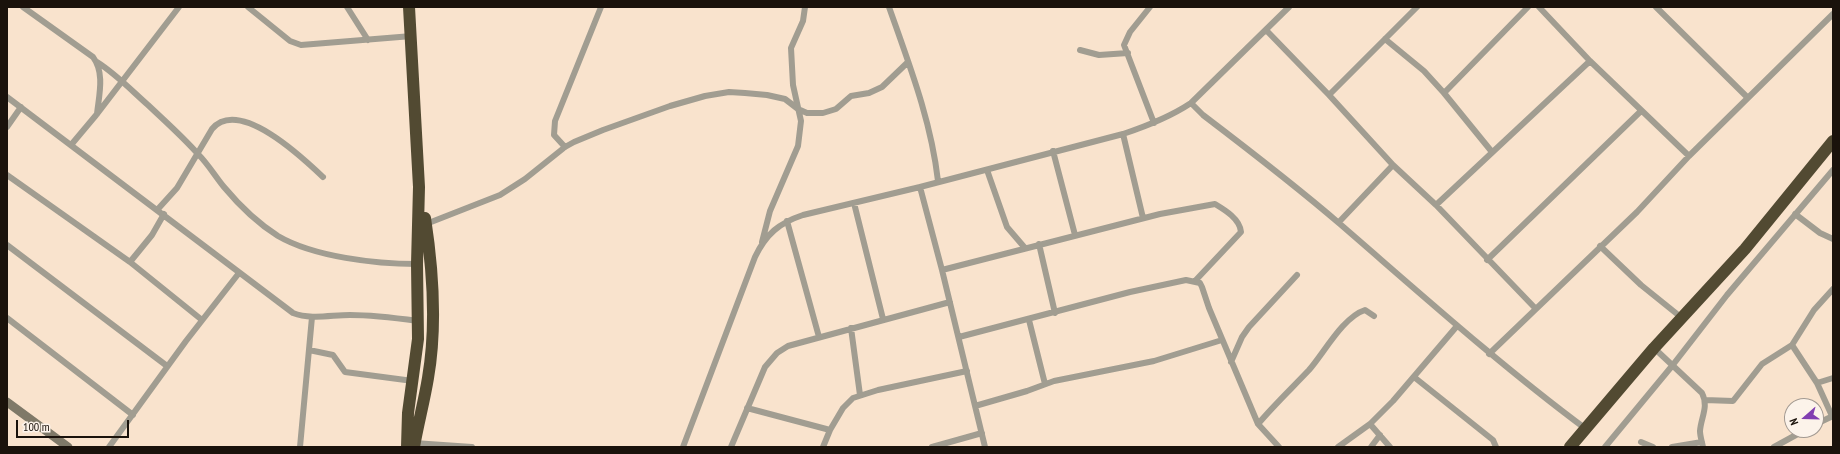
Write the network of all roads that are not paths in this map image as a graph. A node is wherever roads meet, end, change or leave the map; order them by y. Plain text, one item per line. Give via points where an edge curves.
1 (23, 7) edge
2 (179, 7) edge
3 (248, 7) edge
4 (347, 7) edge
5 (410, 7) edge
6 (601, 7) edge
7 (805, 7) edge
8 (889, 7) edge
9 (1150, 7) edge
10 (1289, 7) edge
11 (1417, 7) edge
12 (1528, 7) edge
13 (1539, 7) edge
14 (1656, 7) edge
15 (1833, 14) edge
16 (1266, 30) junction
17 (412, 36) junction
18 (1385, 39) junction
19 (368, 40) junction
20 (1080, 50) dead end
21 (1128, 54) junction
22 (1590, 61) junction
23 (97, 62) junction
24 (908, 62) junction
25 (122, 81) junction
26 (1444, 93) junction
27 (1329, 95) junction
28 (7, 97) edge
29 (1747, 97) junction
30 (1191, 103) junction
31 (21, 107) junction
32 (798, 110) junction
33 (1641, 111) junction
34 (97, 114) junction
35 (1154, 123) junction
36 (7, 127) edge
37 (1123, 134) junction
38 (1833, 141) edge
39 (72, 145) junction
40 (565, 147) junction
41 (1053, 151) junction
42 (1492, 152) junction
43 (198, 153) junction
44 (1689, 156) junction
45 (1393, 165) junction
46 (987, 170) junction
47 (1833, 170) edge
48 (7, 175) edge
49 (322, 177) dead end
50 (938, 181) junction
51 (419, 187) junction
52 (920, 187) junction
53 (854, 203) junction
54 (1436, 205) junction
55 (158, 209) junction
56 (164, 214) junction
57 (1796, 214) junction
58 (1143, 218) junction
59 (787, 221) junction
60 (1339, 222) junction
61 (426, 224) junction
62 (1075, 235) junction
63 (1833, 239) edge
64 (762, 242) junction
65 (1039, 244) junction
66 (7, 245) edge
67 (1600, 246) junction
68 (1026, 248) junction
69 (1487, 260) junction
70 (130, 262) junction
71 (417, 264) junction
72 (942, 270) junction
73 (239, 273) junction
74 (1298, 275) dead end
75 (1195, 281) junction
76 (1833, 289) edge
77 (950, 302) junction
78 (1535, 308) junction
79 (1055, 313) junction
80 (1374, 316) dead end
81 (312, 317) junction
82 (7, 318) edge
83 (1682, 318) junction
84 (883, 319) junction
85 (202, 320) junction
86 (418, 320) junction
87 (1029, 320) junction
88 (1457, 326) junction
89 (851, 328) junction
90 (819, 337) junction
91 (959, 337) junction
92 (1222, 340) junction
93 (1792, 345) junction
94 (1654, 348) junction
95 (309, 350) junction
96 (1489, 354) junction
97 (1231, 362) junction
98 (167, 366) junction
99 (1672, 366) junction
100 (967, 371) junction
101 (1414, 377) junction
102 (1833, 378) edge
103 (413, 381) junction
104 (1817, 383) junction
105 (1045, 384) junction
106 (860, 395) junction
107 (1705, 400) junction
108 (7, 402) edge
109 (975, 406) junction
110 (747, 408) junction
111 (133, 415) junction
112 (1832, 416) edge
113 (1258, 424) junction
114 (1370, 424) junction
115 (1586, 429) junction
116 (830, 430) junction
117 (982, 433) junction
118 (1380, 435) junction
119 (1790, 438) edge
120 (1641, 442) dead end
121 (1702, 444) edge
122 (411, 445) edge
123 (68, 447) edge
124 (109, 447) edge
125 (300, 447) edge
126 (472, 447) edge
127 (683, 447) edge
128 (731, 447) edge
129 (823, 447) edge
130 (932, 447) edge
131 (985, 447) edge
132 (1279, 447) edge
133 (1338, 447) edge
134 (1371, 447) edge
135 (1390, 447) edge
136 (1496, 447) edge
137 (1570, 447) edge
138 (1605, 447) edge
139 (1653, 447) edge
140 (1672, 447) edge
141 (1774, 447) edge

1 - 23 street
2 - 25 street
3 - 19 street via 290,41 301,45
4 - 19 street
5 - 17 highway
6 - 40 street via 554,121 554,135
7 - 32 street via 803,21 791,48 793,85
8 - 24 street
9 - 21 street via 1124,41
10 - 16 street
11 - 18 street
12 - 26 street
13 - 22 street
14 - 29 street
15 - 29 street
16 - 27 street
16 - 30 street
17 - 19 street
17 - 51 highway
18 - 26 street via 1424,71
18 - 27 street
20 - 21 street via 1099,55
21 - 35 street
22 - 33 street
22 - 42 street
23 - 25 street
23 - 34 street via 100,72
24 - 32 street via 882,87 869,93 851,96 836,109 818,113
24 - 50 street via 922,99
25 - 34 street
25 - 43 street
26 - 42 street
27 - 45 street
28 - 31 street
29 - 44 street
30 - 35 street
30 - 60 street
31 - 36 street
31 - 39 street
32 - 40 street via 788,101 768,95 729,92 716,94 693,98 643,115
32 - 64 street via 801,126 798,146 770,211
33 - 44 street
33 - 69 street
34 - 39 street
35 - 37 street
37 - 41 street
37 - 58 street
38 - 83 highway via 1745,249
39 - 55 street
40 - 61 street via 500,195
41 - 46 street
41 - 62 street
42 - 54 street
43 - 49 street via 215,125 232,120 248,123 290,147
43 - 55 street via 177,188
43 - 71 street via 225,188 245,208 271,231 287,240 354,260
44 - 67 street via 1637,212
45 - 54 street
45 - 60 street
46 - 50 street
46 - 68 street via 1007,227
47 - 57 street
48 - 70 street
50 - 52 street
51 - 61 highway
51 - 71 highway
52 - 53 street
52 - 72 street
53 - 59 street
53 - 84 street
54 - 69 street
55 - 56 street
56 - 70 street via 152,235
56 - 73 street
57 - 63 street via 1820,233
57 - 99 street via 1727,295
58 - 62 street
58 - 75 street via 1215,204 1238,222 1241,228 1240,236
59 - 64 street
59 - 90 street
60 - 88 street
61 - 122 highway via 433,312 432,347 428,380
62 - 65 street
64 - 127 street via 740,293
65 - 68 street
65 - 79 street
66 - 98 street
67 - 78 street
67 - 83 street
68 - 72 street
69 - 78 street
70 - 85 street
71 - 86 highway
72 - 77 street
73 - 81 street via 293,313
73 - 85 street
74 - 97 street via 1245,332
75 - 79 street via 1186,280 1130,292
75 - 92 street via 1202,287
76 - 93 street via 1804,323
77 - 84 street
77 - 91 street
78 - 96 street
79 - 87 street
80 - 113 street via 1365,310 1352,317 1309,369
81 - 86 street via 357,315
81 - 95 street
82 - 111 street
83 - 94 highway
84 - 89 street
85 - 98 street
86 - 103 highway
87 - 91 street
87 - 105 street
88 - 96 street
88 - 101 street
89 - 90 street
89 - 106 street
90 - 110 street via 788,346 777,353 765,367
91 - 100 street
92 - 97 street
92 - 105 street via 1154,362 1072,376
93 - 104 street
93 - 107 street via 1762,364 1733,401
94 - 99 street
94 - 115 highway
95 - 103 street via 333,355 345,372
95 - 125 street
96 - 115 street
97 - 113 street
98 - 111 street
99 - 107 street via 1702,394
99 - 138 street
100 - 106 street
100 - 109 street
101 - 114 street
101 - 136 street via 1493,440
102 - 104 street
103 - 122 highway via 408,413
104 - 112 street
105 - 109 street via 1027,392
106 - 116 street via 843,408
107 - 121 street via 1700,431
108 - 123 street
109 - 117 street
110 - 116 street
110 - 128 street
111 - 124 street
113 - 132 street
114 - 118 street
114 - 133 street
115 - 137 highway
116 - 129 street
117 - 130 street
117 - 131 street
118 - 134 street
118 - 135 street
119 - 141 street
120 - 139 street
121 - 140 street
122 - 126 street

